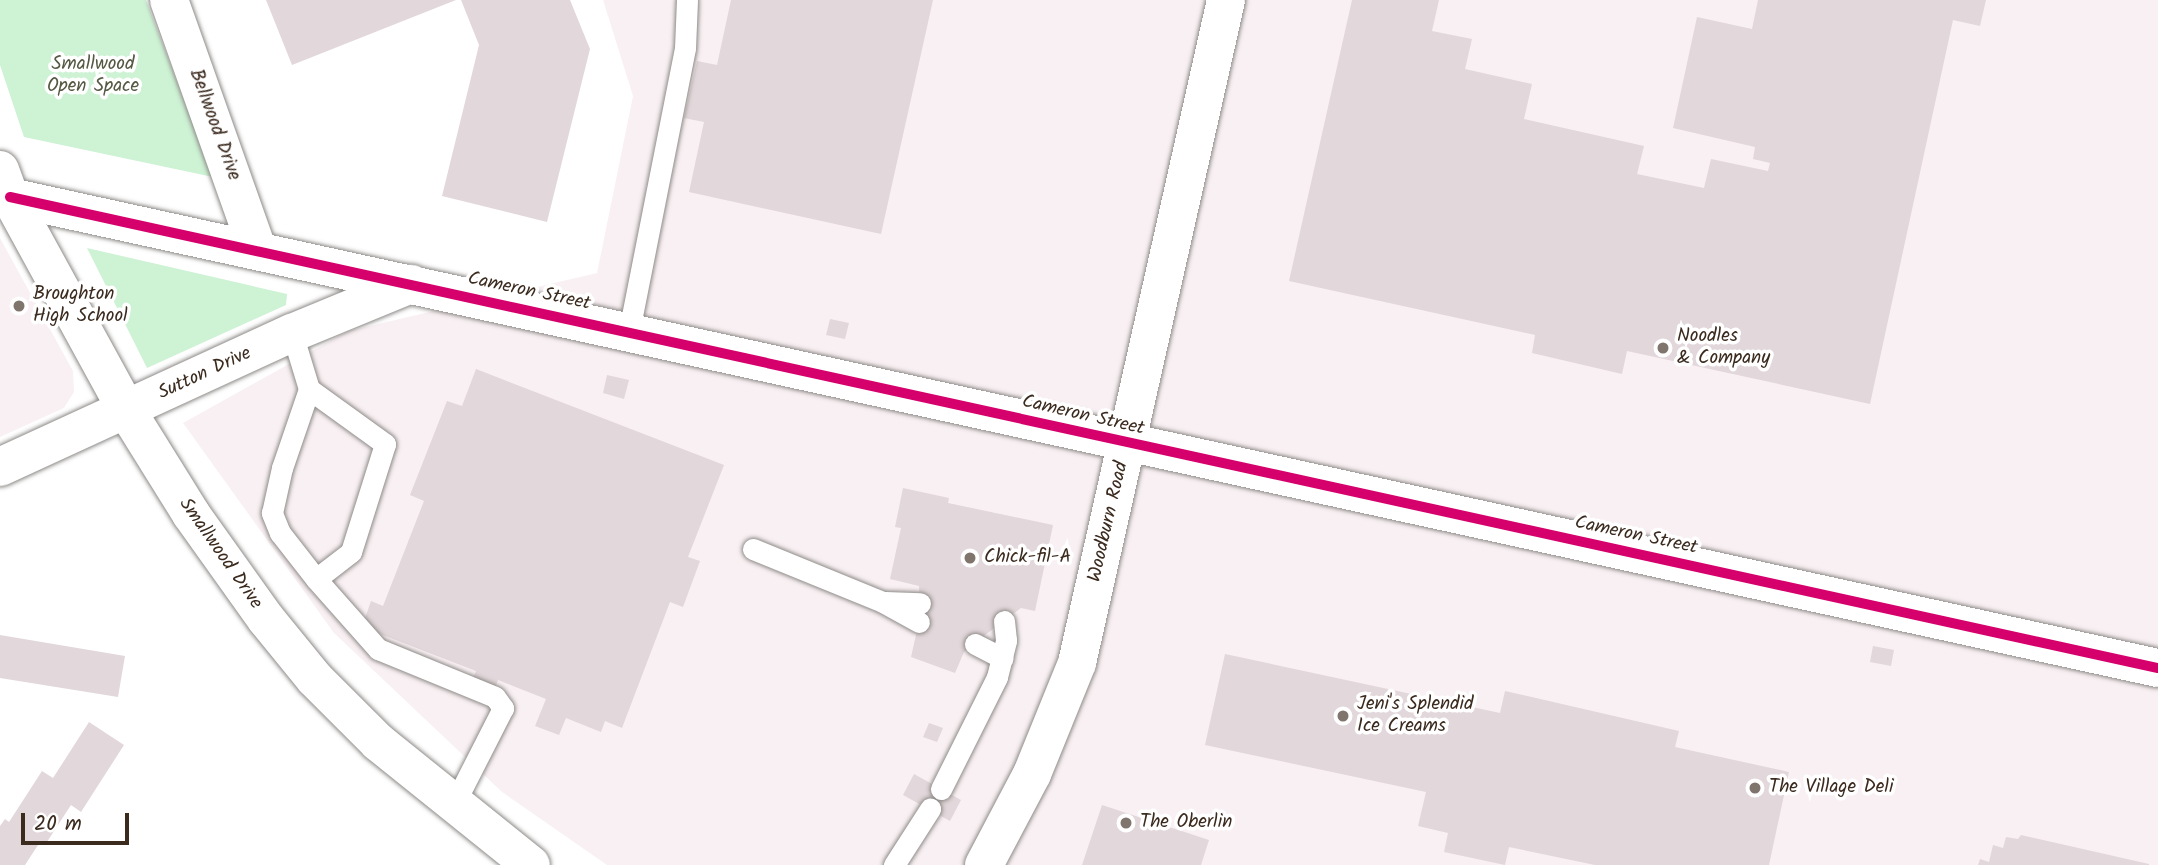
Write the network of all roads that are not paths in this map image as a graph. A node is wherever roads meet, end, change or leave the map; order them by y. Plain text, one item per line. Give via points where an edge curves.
1 (169, 0) edge
2 (687, 0) edge
3 (1226, 0) edge
4 (3, 187) edge
5 (258, 251) junction
6 (411, 284) junction
7 (629, 331) junction
8 (292, 333) junction
9 (309, 389) junction
10 (127, 411) junction
11 (1127, 444) junction
12 (0, 467) edge
13 (753, 549) dead end
14 (316, 579) junction
15 (920, 612) dead end
16 (1004, 621) dead end
17 (975, 643) dead end
18 (1003, 658) junction
19 (2158, 668) edge
20 (941, 789) dead end
21 (454, 804) junction
22 (930, 809) dead end
23 (531, 865) edge
24 (894, 865) edge
25 (984, 865) edge

1 - 5 street, Bellwood Drive
2 - 7 lane via 685,48
3 - 11 street, Woodburn Road
4 - 5 street, Cameron Street
4 - 10 street, Smallwood Drive
5 - 6 street, Cameron Street
6 - 7 street, Cameron Street
6 - 8 street, Sutton Drive
7 - 11 street, Cameron Street
8 - 9 lane
8 - 10 street, Sutton Drive
9 - 14 lane via 272,513 280,533
9 - 14 lane via 385,444 351,552
10 - 12 street, Sutton Drive
10 - 21 street, Smallwood Drive via 228,569 315,679 378,742
11 - 19 street, Cameron Street
11 - 25 street, Woodburn Road via 1077,663 1032,774
13 - 15 lane via 883,602
14 - 21 lane via 378,649 495,697 503,708
16 - 18 lane
17 - 18 lane
18 - 20 lane
21 - 23 street, Smallwood Drive
22 - 24 lane

